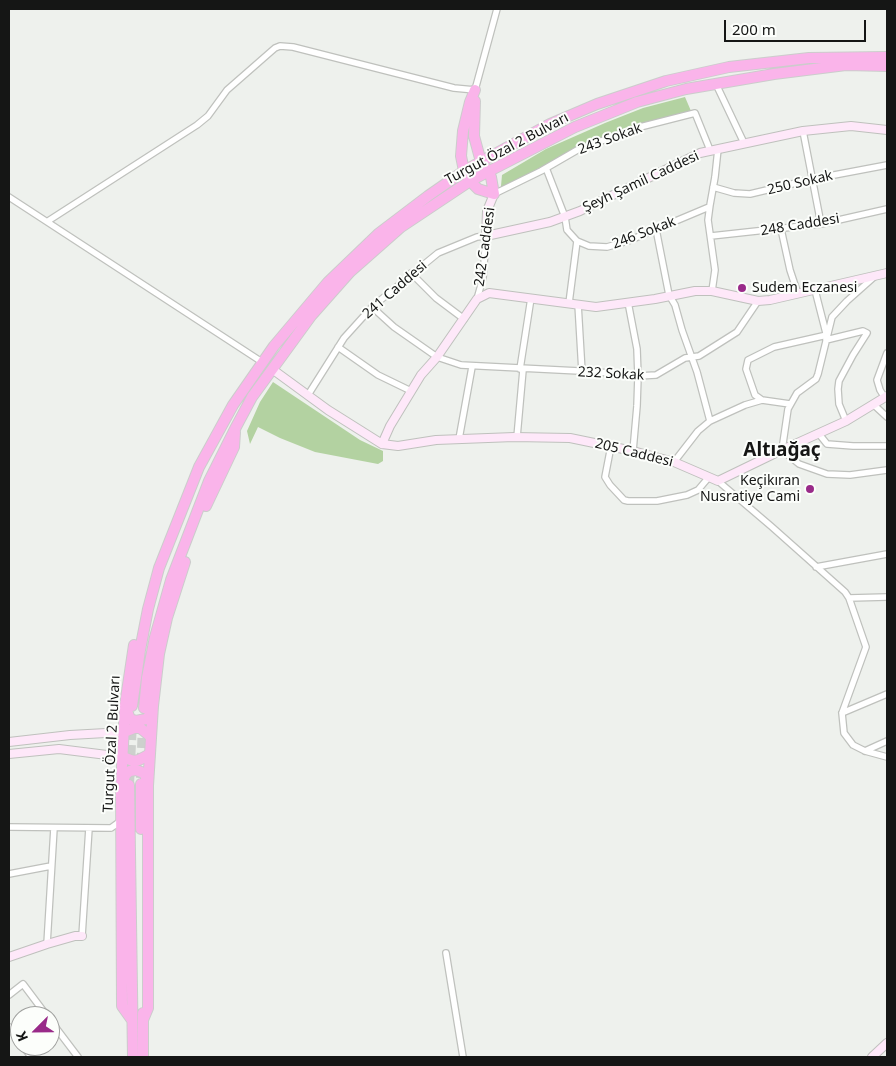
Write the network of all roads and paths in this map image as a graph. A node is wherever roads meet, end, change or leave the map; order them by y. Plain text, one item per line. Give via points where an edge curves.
1 (497, 9) edge
2 (887, 57) edge
3 (887, 66) edge
4 (716, 84) junction
5 (475, 90) junction
6 (887, 130) edge
7 (803, 131) junction
8 (744, 143) junction
9 (714, 150) junction
10 (481, 162) junction
11 (887, 165) edge
12 (546, 168) junction
13 (464, 171) junction
14 (488, 172) junction
15 (813, 179) junction
16 (470, 181) junction
17 (713, 187) junction
18 (494, 194) junction
19 (9, 197) edge
20 (709, 207) junction
21 (887, 209) edge
22 (565, 217) junction
23 (48, 221) junction
24 (821, 224) junction
25 (656, 229) junction
26 (781, 229) junction
27 (486, 236) junction
28 (711, 236) junction
29 (577, 241) junction
30 (887, 273) edge
31 (411, 274) junction
32 (874, 277) junction
33 (815, 290) junction
34 (712, 291) junction
35 (798, 294) junction
36 (669, 295) junction
37 (531, 298) junction
38 (477, 299) junction
39 (758, 301) junction
40 (628, 302) junction
41 (569, 303) junction
42 (578, 304) junction
43 (372, 306) junction
44 (464, 319) junction
45 (827, 338) junction
46 (338, 347) junction
47 (887, 353) edge
48 (437, 357) junction
49 (691, 357) junction
50 (262, 362) junction
51 (472, 367) junction
52 (521, 369) junction
53 (272, 370) junction
54 (582, 372) junction
55 (638, 376) junction
56 (412, 391) junction
57 (308, 395) junction
58 (886, 397) edge
59 (762, 400) junction
60 (790, 404) junction
61 (874, 405) junction
62 (887, 418) edge
63 (710, 421) junction
64 (846, 421) junction
65 (819, 434) junction
66 (517, 437) junction
67 (459, 439) junction
68 (382, 444) junction
69 (611, 446) junction
70 (887, 446) edge
71 (782, 450) junction
72 (633, 451) junction
73 (674, 462) junction
74 (887, 470) edge
75 (709, 477) junction
76 (718, 481) junction
77 (887, 554) edge
78 (816, 566) junction
79 (887, 597) edge
80 (849, 598) junction
81 (887, 694) edge
82 (129, 706) junction
83 (148, 707) junction
84 (842, 713) junction
85 (124, 732) junction
86 (150, 737) junction
87 (887, 741) edge
88 (9, 742) edge
89 (865, 751) junction
90 (9, 754) edge
91 (150, 754) junction
92 (123, 757) junction
93 (887, 757) edge
94 (125, 785) junction
95 (145, 785) junction
96 (122, 820) junction
97 (9, 827) edge
98 (54, 828) junction
99 (89, 828) junction
100 (111, 828) junction
101 (122, 837) junction
102 (51, 866) junction
103 (9, 874) edge
104 (82, 936) joint
105 (47, 944) junction
106 (446, 954) dead end
107 (9, 957) edge
108 (9, 995) edge
109 (40, 1006) edge
110 (138, 1020) junction
111 (60, 1033) edge
112 (887, 1043) edge
113 (882, 1054) edge
114 (78, 1057) edge
115 (133, 1057) edge
116 (143, 1057) edge
117 (463, 1057) edge
118 (872, 1057) edge

1 - 5 street
2 - 10 highway, Turgut Özal 2 Bulvarı via 843,56 769,62 729,67 666,82 550,124
3 - 4 highway, Turgut Özal 2 Bulvarı via 846,65
4 - 8 street
4 - 14 highway, Turgut Özal 2 Bulvarı via 637,102 575,127
5 - 10 highway via 474,136
5 - 13 highway via 464,131 461,156
5 - 23 street via 454,88 280,46 227,90 197,125
6 - 7 street, Şeyh Şamil Caddesi via 851,126
7 - 8 street, Şeyh Şamil Caddesi
7 - 15 street
8 - 9 street, Şeyh Şamil Caddesi
9 - 12 street, 243 Sokak via 695,113 640,127 579,149
9 - 17 street
9 - 22 street, Şeyh Şamil Caddesi via 700,153
10 - 13 highway, Turgut Özal 2 Bulvarı
10 - 14 highway
11 - 15 street, 250 Sokak
12 - 18 street, 243 Sokak
12 - 22 street
13 - 16 highway
13 - 50 highway, Turgut Özal 2 Bulvarı via 378,234 328,282
14 - 16 highway, Turgut Özal 2 Bulvarı
14 - 18 highway
15 - 17 street, 250 Sokak via 750,194
15 - 24 street
16 - 18 highway via 478,189
16 - 53 highway, Turgut Özal 2 Bulvarı via 402,228 350,272 310,316
17 - 20 street
18 - 27 street, 242 Caddesi via 487,211
19 - 23 street
20 - 25 street, 246 Sokak
20 - 28 street
21 - 24 street, 248 Caddesi
22 - 27 street, Şeyh Şamil Caddesi
22 - 29 street via 568,230
23 - 50 street
24 - 26 street, 248 Caddesi
25 - 29 street, 246 Sokak via 607,247 589,246
25 - 36 street
26 - 28 street, 248 Caddesi
26 - 35 street
27 - 31 street, 241 Caddesi via 438,253
27 - 38 street, 242 Caddesi via 483,278
28 - 34 street via 715,270
29 - 41 street
30 - 32 street
31 - 43 street, 241 Caddesi
31 - 44 street
32 - 33 street
32 - 45 street via 832,317
33 - 35 street
33 - 45 street
34 - 36 street
34 - 39 street
35 - 39 street
36 - 40 street
36 - 49 street
37 - 38 street via 489,293
37 - 41 street
37 - 52 street
38 - 44 street
39 - 49 street, 232 Sokak via 737,332 699,356
40 - 42 street via 596,307
40 - 55 street via 637,349
41 - 42 street
42 - 54 street
43 - 46 street, 241 Caddesi
43 - 48 street, 232 Sokak via 394,327
44 - 48 street
45 - 59 street via 774,347 752,357 746,369 755,395
45 - 60 street via 816,379 797,393
45 - 64 street via 867,333 839,381 839,404
46 - 56 street via 378,375
46 - 57 street, 241 Caddesi
47 - 58 street via 877,380
48 - 51 street, 232 Sokak
48 - 56 street
49 - 55 street, 232 Sokak via 656,375
49 - 63 street
50 - 82 highway, Turgut Özal 2 Bulvarı via 221,426 210,437 191,474 154,567 135,642
51 - 52 street, 232 Sokak
51 - 67 street
52 - 54 street, 232 Sokak
52 - 66 street
53 - 57 street
53 - 83 highway, Turgut Özal 2 Bulvarı via 236,427 234,447 194,534 174,594
54 - 55 street, 232 Sokak
55 - 72 street
56 - 68 street
57 - 68 street
58 - 61 street
59 - 60 street
59 - 63 street
60 - 71 street
61 - 62 street
61 - 64 street
63 - 73 street
64 - 65 street
65 - 70 street via 827,444
65 - 71 street
66 - 67 street, 205 Caddesi
66 - 69 street, 205 Caddesi via 570,438
67 - 68 street, 205 Caddesi via 398,446
69 - 72 street, 205 Caddesi
69 - 75 street via 605,477 624,500 657,502 687,495 698,490
71 - 74 street via 799,464 827,474 850,476
71 - 76 street
72 - 73 street, 205 Caddesi
73 - 75 street, 205 Caddesi
75 - 76 street, 205 Caddesi
76 - 78 street, 205 Caddesi
77 - 78 street
78 - 80 street, 205 Caddesi
79 - 80 street
80 - 84 street, 205 Caddesi via 866,647
81 - 84 street
82 - 83 highway via 127,714 130,719 140,722 149,716
82 - 85 highway, Turgut Özal 2 Bulvarı
83 - 86 highway, Turgut Özal 2 Bulvarı
84 - 89 street via 844,733
85 - 86 highway via 140,728
85 - 88 street
85 - 92 highway, Turgut Özal 2 Bulvarı
86 - 91 highway, Turgut Özal 2 Bulvarı
87 - 89 street
89 - 93 street
90 - 92 street via 59,750
91 - 92 highway via 133,761
91 - 95 highway, Turgut Özal 2 Bulvarı
92 - 94 highway, Turgut Özal 2 Bulvarı
94 - 95 highway via 126,774 136,770 147,776
94 - 96 highway, Turgut Özal 2 Bulvarı
94 - 110 highway, Turgut Özal 2 Bulvarı
95 - 110 highway, Turgut Özal 2 Bulvarı via 148,1008
96 - 100 street
96 - 101 highway, Turgut Özal 2 Bulvarı
97 - 98 street
98 - 99 street
98 - 102 street
99 - 100 street
99 - 104 street
100 - 101 street
101 - 110 highway, Turgut Özal 2 Bulvarı via 122,1006
102 - 103 street
102 - 105 street
104 - 105 street
105 - 107 street
106 - 117 street
108 - 109 street via 23,984
110 - 115 highway, Turgut Özal 2 Bulvarı
110 - 116 highway, Turgut Özal 2 Bulvarı
111 - 114 street
112 - 113 street
113 - 118 street

